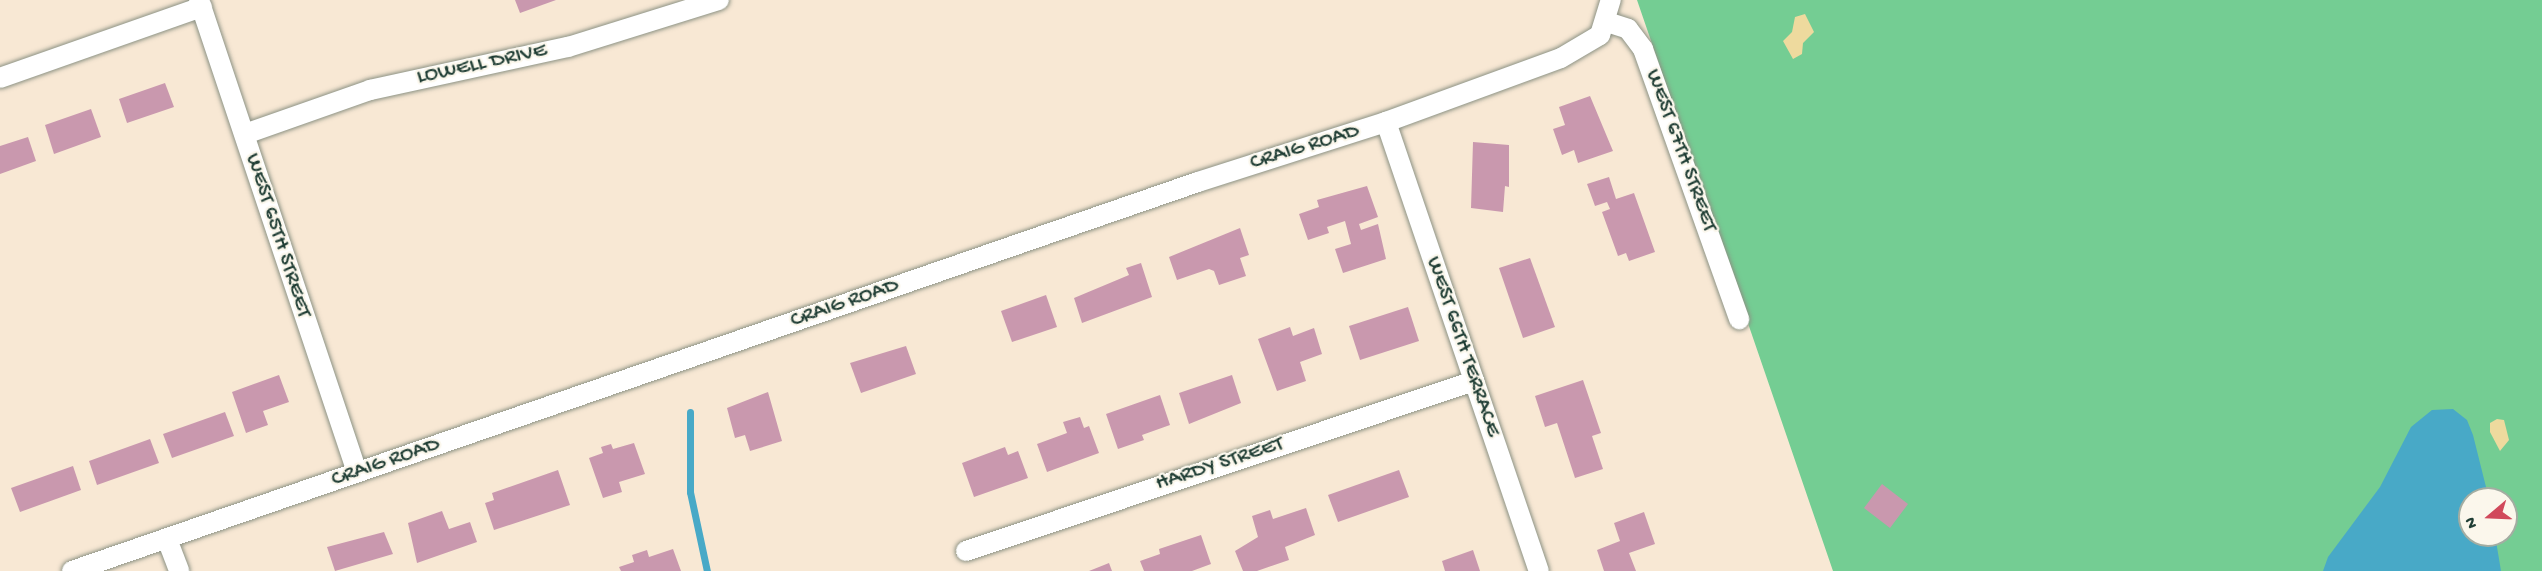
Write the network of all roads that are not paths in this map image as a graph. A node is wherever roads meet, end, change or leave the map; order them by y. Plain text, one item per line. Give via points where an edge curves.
1 (720, 0) edge
2 (1611, 0) edge
3 (201, 3) edge
4 (1607, 22) junction
5 (0, 78) edge
6 (1386, 122) junction
7 (245, 134) junction
8 (1739, 319) dead end
9 (1474, 381) junction
10 (357, 472) junction
11 (167, 538) junction
12 (966, 551) dead end
13 (72, 571) edge
14 (179, 571) edge
15 (1539, 571) edge

1 - 7 street, LOWELL DRIVE via 568,47 370,90
2 - 4 street
3 - 5 street
3 - 7 street, WEST 65TH STREET
4 - 6 street, CRAIG ROAD via 1600,35 1577,51
4 - 8 street, WEST 67TH STREET via 1628,29 1643,50
6 - 9 street, WEST 66TH TERRACE
6 - 10 street, CRAIG ROAD via 1198,182
7 - 10 street, WEST 65TH STREET
9 - 12 street, HARDY STREET
9 - 15 street, WEST 66TH TERRACE
10 - 11 street, CRAIG ROAD
11 - 13 street, CRAIG ROAD
11 - 14 street

